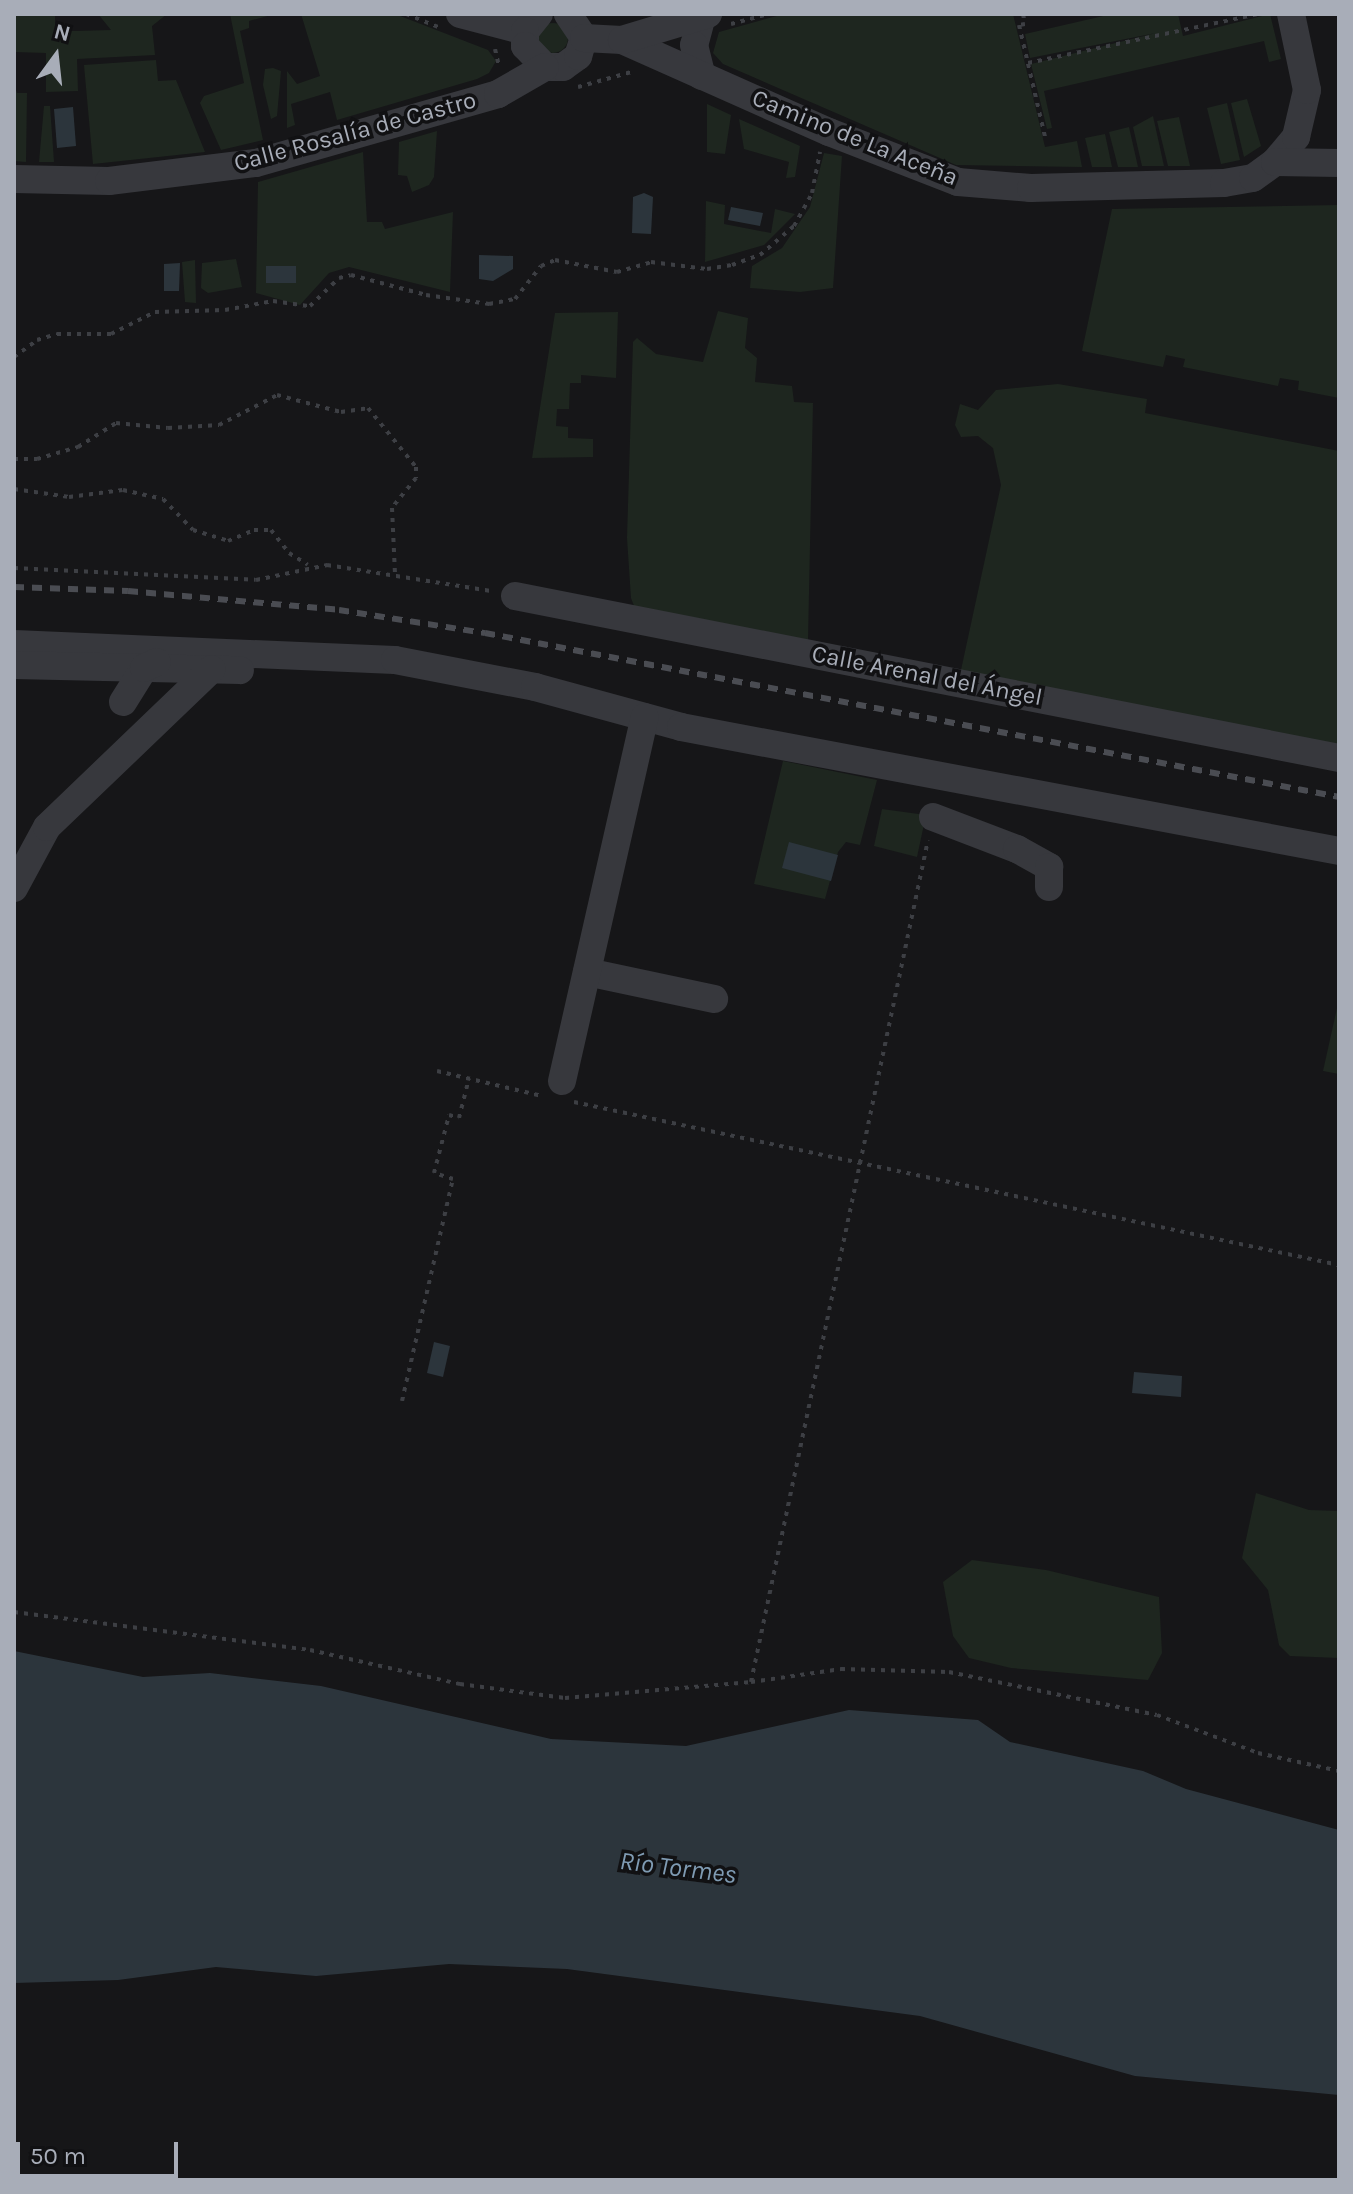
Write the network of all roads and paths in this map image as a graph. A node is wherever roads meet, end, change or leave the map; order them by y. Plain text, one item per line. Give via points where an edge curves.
1 (406, 14) edge
2 (739, 14) edge
3 (769, 14) edge
4 (1023, 14) edge
5 (1258, 14) edge
6 (1291, 14) edge
7 (712, 18) edge
8 (575, 21) edge
9 (741, 21) junction
10 (454, 22) edge
11 (532, 22) edge
12 (622, 40) junction
13 (483, 44) dead end
14 (1028, 63) junction
15 (545, 67) junction
16 (702, 76) junction
17 (491, 78) dead end
18 (829, 132) junction
19 (1046, 141) dead end
20 (1275, 162) junction
21 (1339, 163) edge
22 (14, 179) edge
23 (14, 357) edge
24 (14, 459) edge
25 (14, 489) edge
26 (308, 565) junction
27 (14, 568) edge
28 (395, 575) junction
29 (515, 596) joint
30 (14, 644) edge
31 (14, 654) edge
32 (344, 655) junction
33 (14, 665) edge
34 (144, 668) junction
35 (212, 669) junction
36 (14, 672) edge
37 (123, 702) junction
38 (160, 717) junction
39 (645, 717) junction
40 (1339, 758) edge
41 (114, 760) junction
42 (933, 817) joint
43 (1339, 851) edge
44 (1049, 887) dead end
45 (14, 888) edge
46 (587, 972) junction
47 (714, 999) dead end
48 (437, 1071) dead end
49 (469, 1078) junction
50 (556, 1092) junction
51 (862, 1162) junction
52 (1339, 1265) edge
53 (402, 1401) dead end
54 (14, 1612) edge
55 (751, 1682) junction
56 (1339, 1771) edge

1 - 10 path
2 - 9 path
3 - 9 path
4 - 14 path via 1025,24 1019,25
5 - 14 path
6 - 20 street via 1307,90 1296,137
7 - 9 path
7 - 12 street
7 - 16 street via 694,45
8 - 12 street, Camino de La Aceña
8 - 15 street, Calle Rosalía de Castro via 578,56 563,67
10 - 11 street
11 - 15 street via 525,46
12 - 16 street, Camino de La Aceña
13 - 17 path via 500,58
14 - 19 path
15 - 22 street, Calle Rosalía de Castro via 498,94 256,163 109,181
16 - 18 street, Camino de La Aceña
18 - 20 street, Camino de La Aceña via 934,174 991,186 1224,183 1253,178
18 - 23 path via 812,193 794,226 760,255 732,265 707,269 651,262 617,272 555,260 541,266 515,299 489,304 426,295 351,275 339,278 310,306 273,301 225,310 155,312 111,334 57,334 37,340
20 - 21 street
24 - 28 path via 37,459 78,447 116,423 219,425 277,395 341,412 368,408 416,467 416,478 392,508
25 - 26 path via 69,497 123,490 163,499 193,530 228,541 254,530 271,530 289,553
26 - 27 path via 256,580
26 - 28 path
28 - 29 path
29 - 40 street, Calle Arenal del Ángel
30 - 32 street
31 - 34 street via 126,659
32 - 34 street via 319,661 181,658
32 - 39 street via 474,674
33 - 34 street
34 - 35 street
34 - 37 street
34 - 38 street via 158,688
35 - 38 street
35 - 39 street via 419,680 611,717
36 - 37 street via 86,675 106,682
37 - 41 street
38 - 41 street
39 - 43 street
39 - 46 street
41 - 45 street via 47,827
42 - 44 street via 1049,867
42 - 51 path
46 - 47 street
46 - 50 street
48 - 49 path
49 - 50 path
49 - 53 path via 459,1118 449,1115 434,1173 453,1179
50 - 51 path
51 - 52 path
51 - 55 path
54 - 55 path via 310,1650 460,1684 565,1698
55 - 56 path via 841,1669 973,1676 1157,1715 1258,1753

